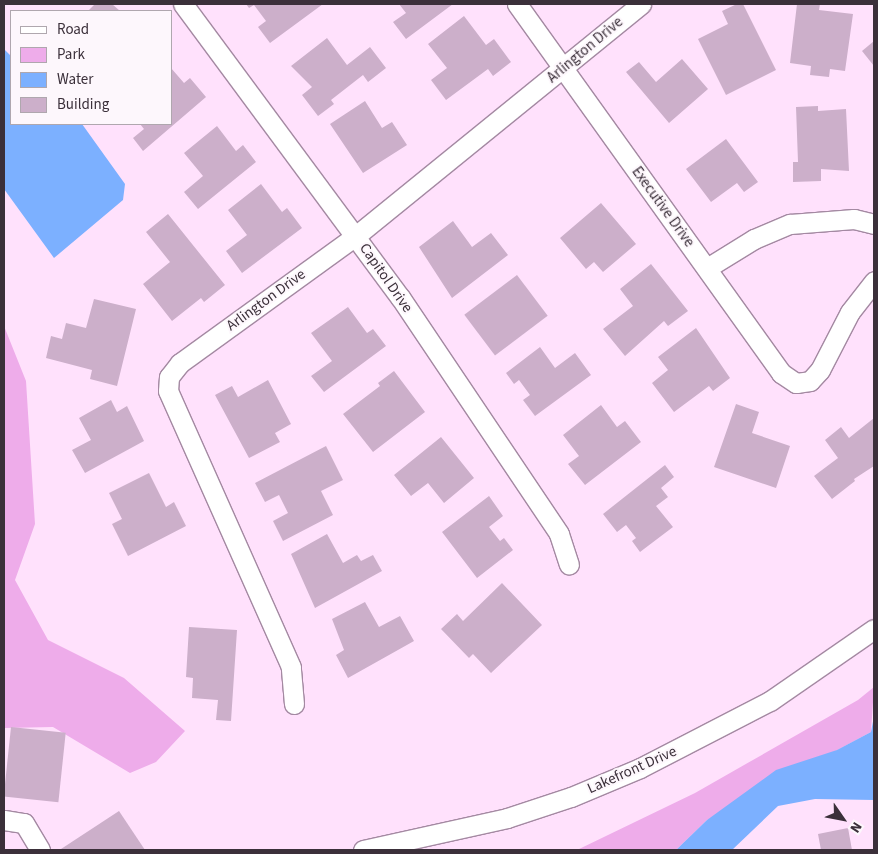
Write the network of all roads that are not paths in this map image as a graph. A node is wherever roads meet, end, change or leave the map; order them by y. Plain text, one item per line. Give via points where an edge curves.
1 (183, 4) edge
2 (517, 4) edge
3 (641, 4) edge
4 (563, 69) junction
5 (874, 224) edge
6 (356, 235) junction
7 (707, 268) junction
8 (874, 280) edge
9 (569, 564) dead end
10 (874, 629) edge
11 (294, 704) dead end
12 (4, 820) edge
13 (40, 850) edge
14 (363, 850) edge

1 - 6 street, Capitol Drive
2 - 4 street, Executive Drive
3 - 4 street, Arlington Drive
4 - 6 street, Arlington Drive
4 - 7 street, Executive Drive
5 - 7 street via 831,219 790,224 754,239
6 - 9 street, Capitol Drive via 559,534
6 - 11 street, Arlington Drive via 180,362 169,377 168,391 291,668
7 - 8 street, Executive Drive via 781,372 796,383 810,382 820,370 850,312
10 - 14 street, Lakefront Drive via 770,701 640,768 507,818
12 - 13 street via 24,824

